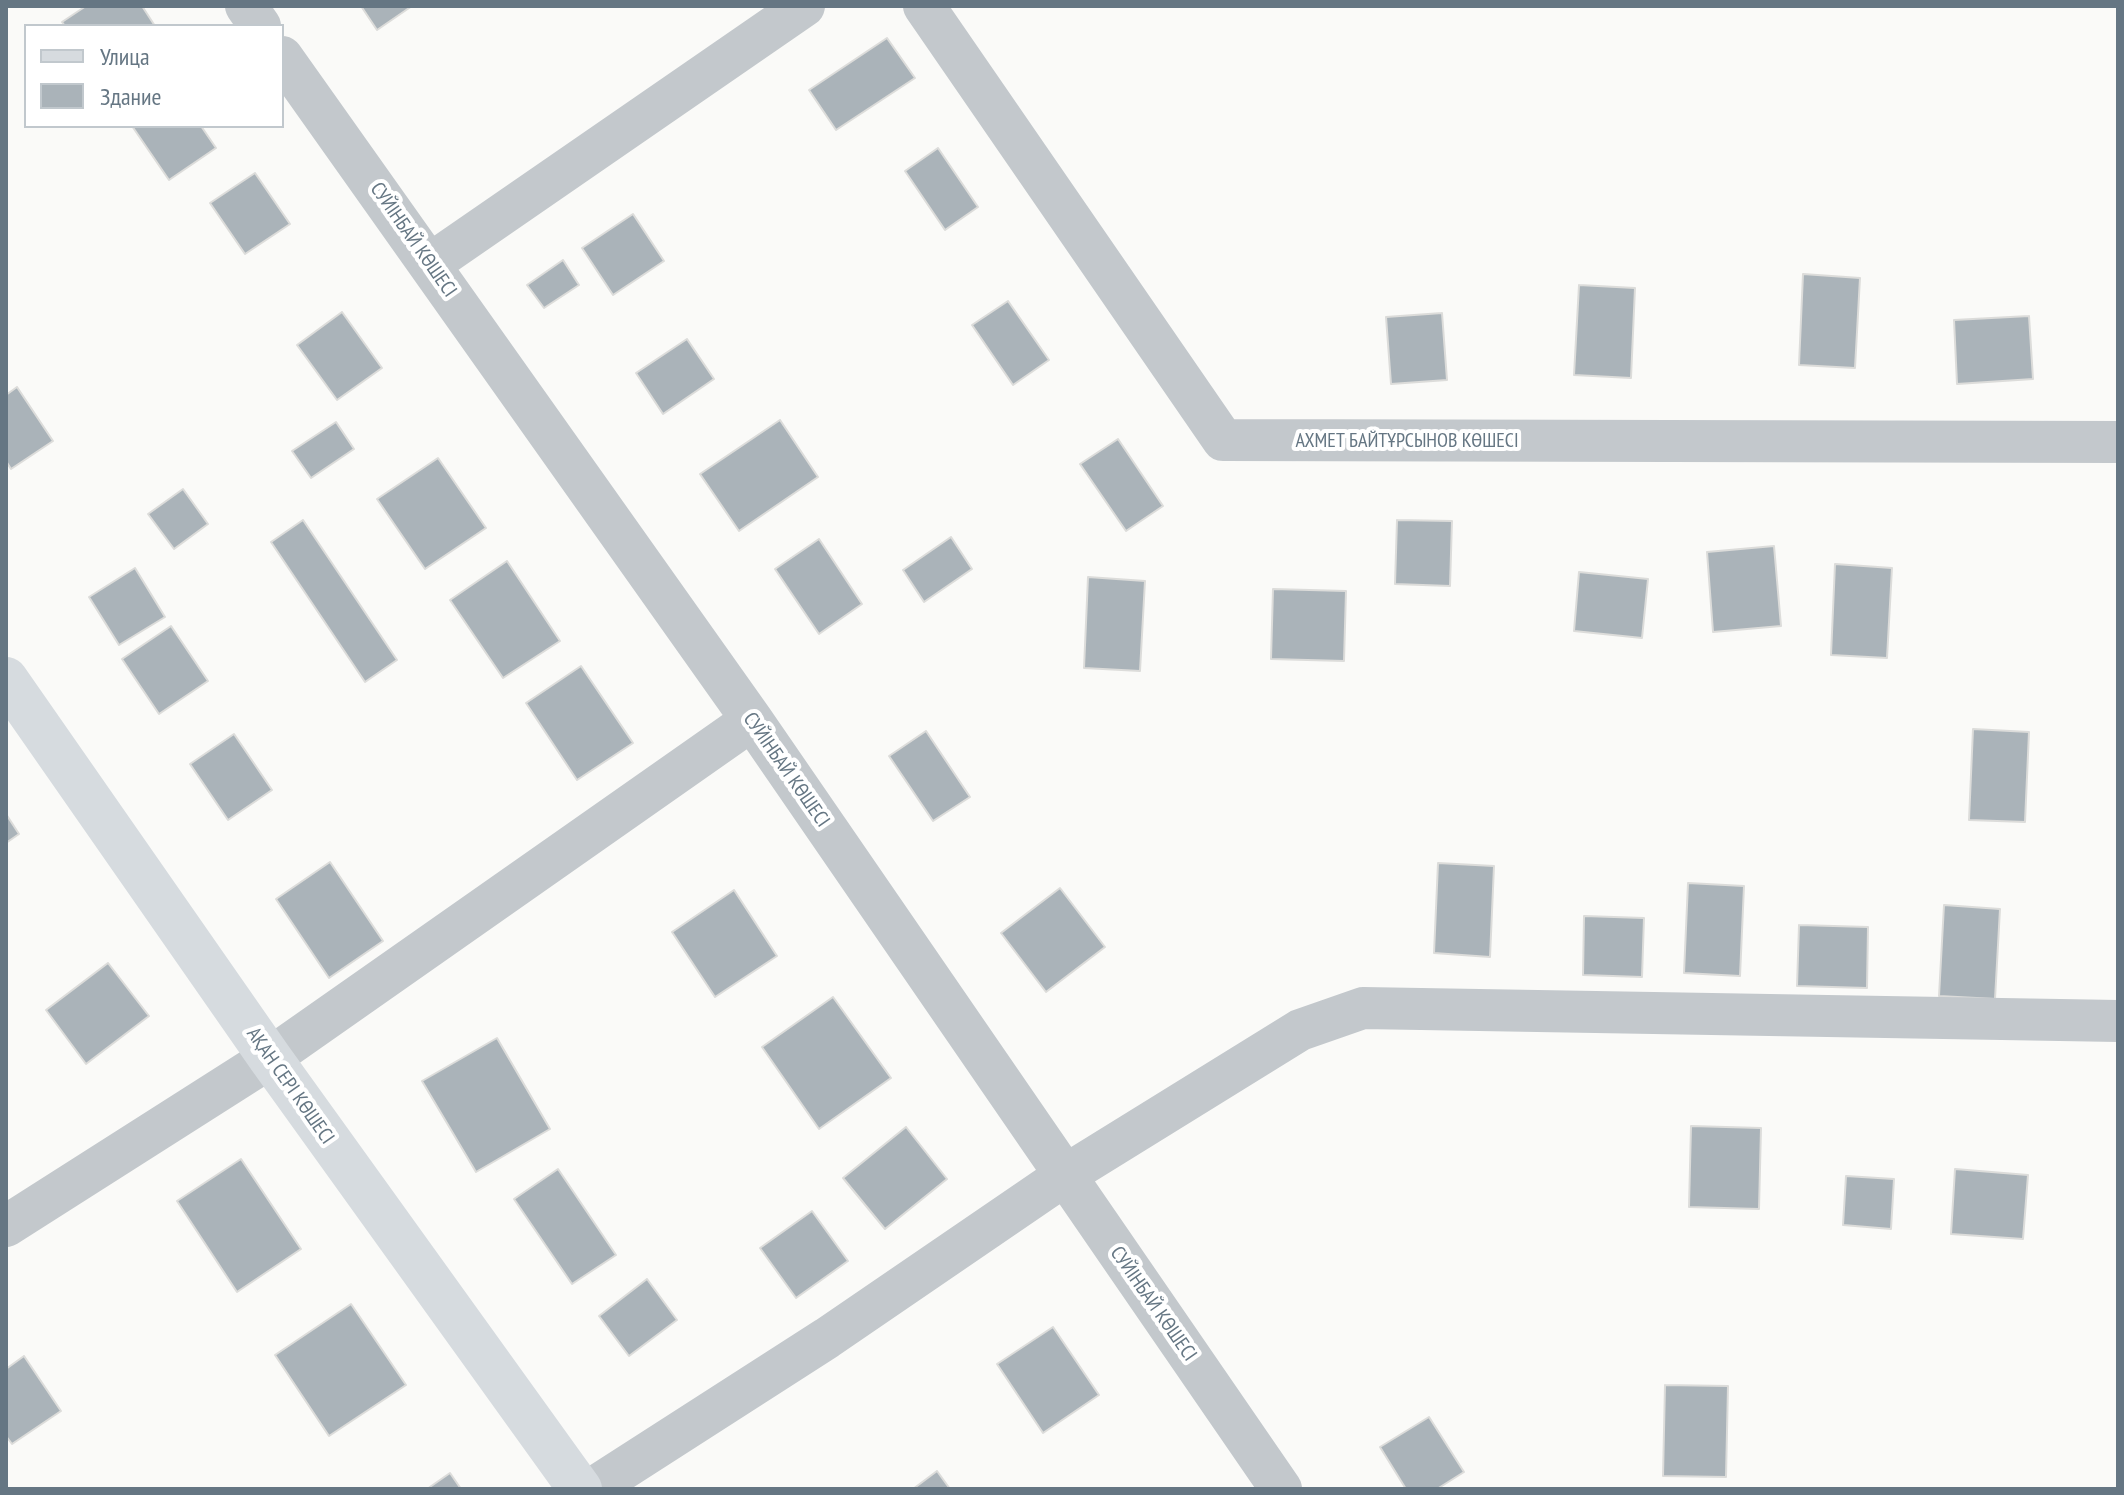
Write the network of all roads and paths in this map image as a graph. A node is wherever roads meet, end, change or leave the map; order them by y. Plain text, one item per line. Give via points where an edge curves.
1 (246, 6) edge
2 (804, 6) edge
3 (924, 6) edge
4 (259, 24) edge
5 (284, 60) edge
6 (430, 264) junction
7 (2118, 442) edge
8 (6, 679) edge
9 (752, 720) junction
10 (2118, 1021) edge
11 (270, 1058) junction
12 (1064, 1176) junction
13 (6, 1226) edge
14 (580, 1489) edge
15 (592, 1489) edge
16 (1281, 1489) edge

1 - 4 street
2 - 6 street
3 - 7 street, АХМЕТ БАЙТҰРСЫНОВ КӨШЕСІ via 1223,440
5 - 6 street, СУЙІНБАЙ КӨШЕСІ
6 - 9 street, СУЙІНБАЙ КӨШЕСІ
8 - 11 street, АҚАН СЕРІ КӨШЕСІ
9 - 11 street
9 - 12 street, СУЙІНБАЙ КӨШЕСІ
10 - 12 street via 1363,1008 1300,1030
11 - 13 street
11 - 14 street, АҚАН СЕРІ КӨШЕСІ
12 - 15 street via 827,1338
12 - 16 street, СУЙІНБАЙ КӨШЕСІ

